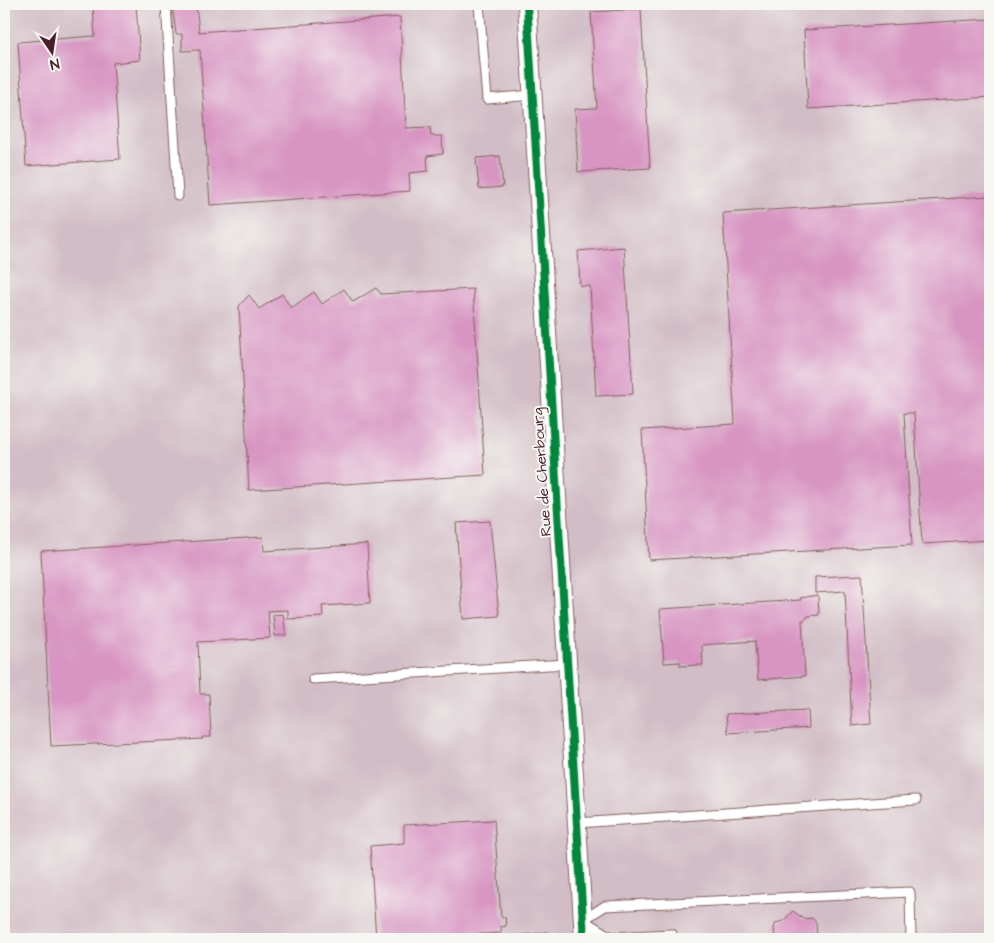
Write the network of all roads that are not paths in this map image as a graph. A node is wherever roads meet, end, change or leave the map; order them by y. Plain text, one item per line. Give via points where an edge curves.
1 (166, 4) edge
2 (479, 4) edge
3 (527, 4) edge
4 (532, 95) junction
5 (178, 196) dead end
6 (567, 664) junction
7 (313, 679) dead end
8 (916, 800) dead end
9 (577, 823) junction
10 (583, 920) junction
11 (584, 939) edge
12 (673, 939) edge
13 (911, 939) edge

1 - 5 lane
2 - 4 lane via 486,99
3 - 4 street, Rue de Cherbourg
4 - 6 street, Rue de Cherbourg
6 - 7 lane
6 - 9 street, Rue de Cherbourg
8 - 9 lane
9 - 10 street, Rue de Cherbourg
10 - 11 street, Rue de Cherbourg
10 - 12 lane via 610,937 672,934
10 - 13 lane via 605,906 910,892

